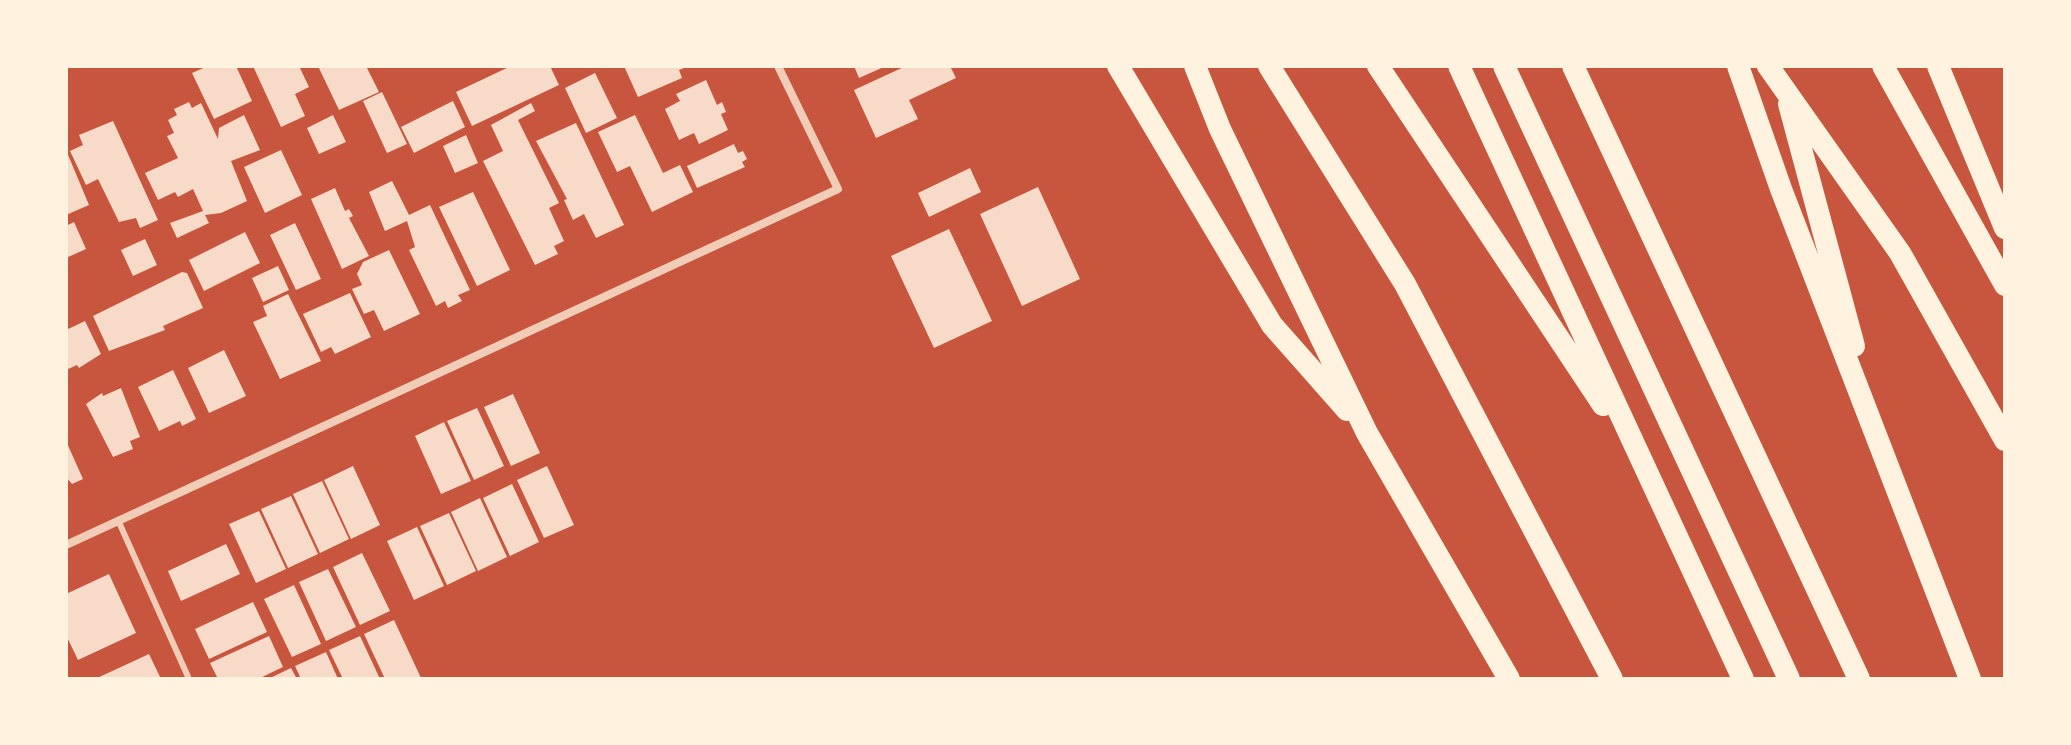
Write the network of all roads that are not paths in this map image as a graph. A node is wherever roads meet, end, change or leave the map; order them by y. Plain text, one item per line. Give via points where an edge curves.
1 (778, 66) edge
2 (1118, 66) edge
3 (1195, 66) edge
4 (1269, 66) edge
5 (1378, 66) edge
6 (1459, 66) edge
7 (1504, 66) edge
8 (1573, 66) edge
9 (1738, 66) edge
10 (1768, 66) edge
11 (1779, 66) edge
12 (1883, 66) edge
13 (1938, 66) edge
14 (2005, 228) edge
15 (2005, 285) edge
16 (1367, 433) junction
17 (2005, 440) edge
18 (1642, 464) junction
19 (1886, 467) junction
20 (118, 520) junction
21 (66, 545) edge
22 (189, 679) edge
23 (1509, 679) edge
24 (1612, 679) edge
25 (1743, 679) edge
26 (1789, 679) edge
27 (1859, 679) edge
28 (1970, 679) edge

1 - 20 street via 838,189
2 - 16 highway via 1272,325
3 - 16 highway via 1220,129
4 - 24 highway via 1413,298
5 - 18 highway
6 - 18 highway
7 - 26 highway
8 - 27 highway
9 - 19 highway
10 - 17 highway via 1900,253
11 - 19 highway
12 - 15 highway
13 - 14 highway
16 - 23 highway
18 - 25 highway
19 - 28 highway
20 - 21 street
20 - 22 lane

